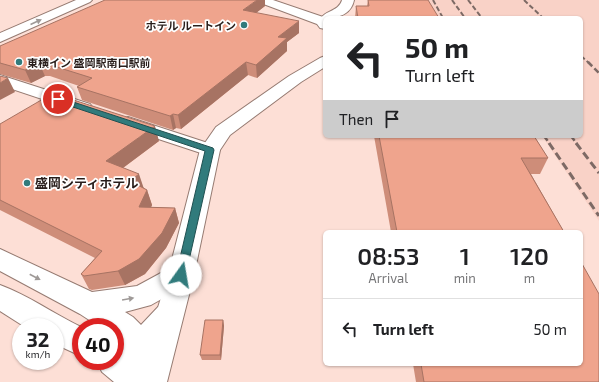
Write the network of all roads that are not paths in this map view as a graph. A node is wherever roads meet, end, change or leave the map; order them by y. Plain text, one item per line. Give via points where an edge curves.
1 (262, 0) edge
2 (348, 0) edge
3 (92, 3) edge
4 (333, 16) edge
5 (323, 20) edge
6 (0, 38) edge
7 (0, 50) edge
8 (323, 62) edge
9 (0, 80) edge
10 (58, 99) junction
11 (39, 110) edge
12 (210, 150) junction
13 (0, 259) edge
14 (181, 275) junction
15 (0, 297) edge
16 (90, 305) junction
17 (168, 316) junction
18 (36, 318) edge
19 (127, 350) edge
20 (124, 370) edge
21 (139, 382) edge
22 (147, 382) edge
23 (150, 382) edge

1 - 5 street
2 - 4 street via 343,10
6 -> 3 street
3 - 7 street
8 - 12 street via 295,79 223,131
9 - 10 street
10 - 11 street
10 - 12 street
12 - 14 street
13 -> 16 street
16 -> 14 street via 141,297
14 - 17 street
15 - 18 street
16 - 19 street via 124,326
17 - 19 street
17 - 23 street
19 - 22 street
20 - 21 street

